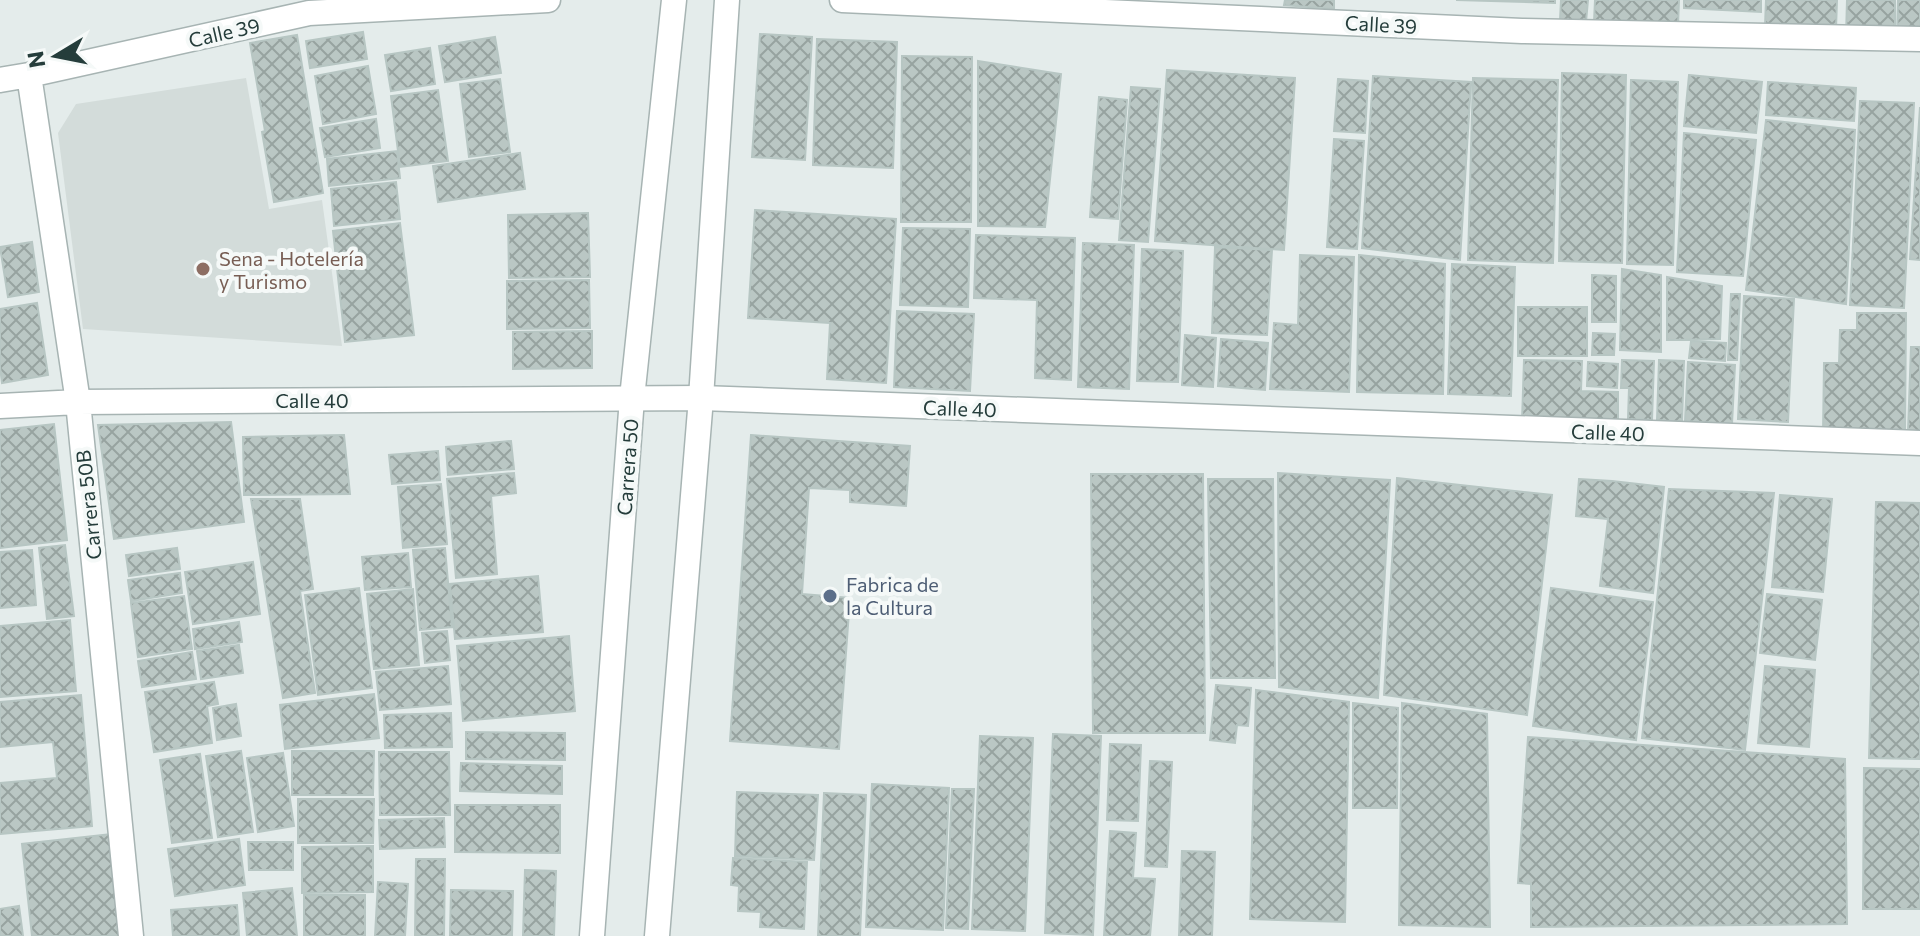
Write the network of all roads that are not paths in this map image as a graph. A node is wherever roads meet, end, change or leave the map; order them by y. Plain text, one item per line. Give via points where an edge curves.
1 (548, 0) edge
2 (674, 0) edge
3 (727, 0) edge
4 (842, 0) edge
5 (1920, 39) edge
6 (29, 75) junction
7 (0, 80) edge
8 (632, 398) junction
9 (701, 398) junction
10 (78, 402) junction
11 (0, 406) edge
12 (1920, 443) edge
13 (131, 936) edge
14 (592, 936) edge
15 (657, 936) edge

1 - 6 street, Calle 39 via 309,13
2 - 8 street, Carrera 50
3 - 9 street
4 - 5 street, Calle 39 via 1522,31
6 - 7 street, Calle 39
6 - 10 street, Carrera 50B
8 - 9 street, Calle 40
8 - 10 street, Calle 40
8 - 14 street, Carrera 50
9 - 12 street, Calle 40
9 - 15 street
10 - 11 street, Calle 40
10 - 13 street, Carrera 50B

